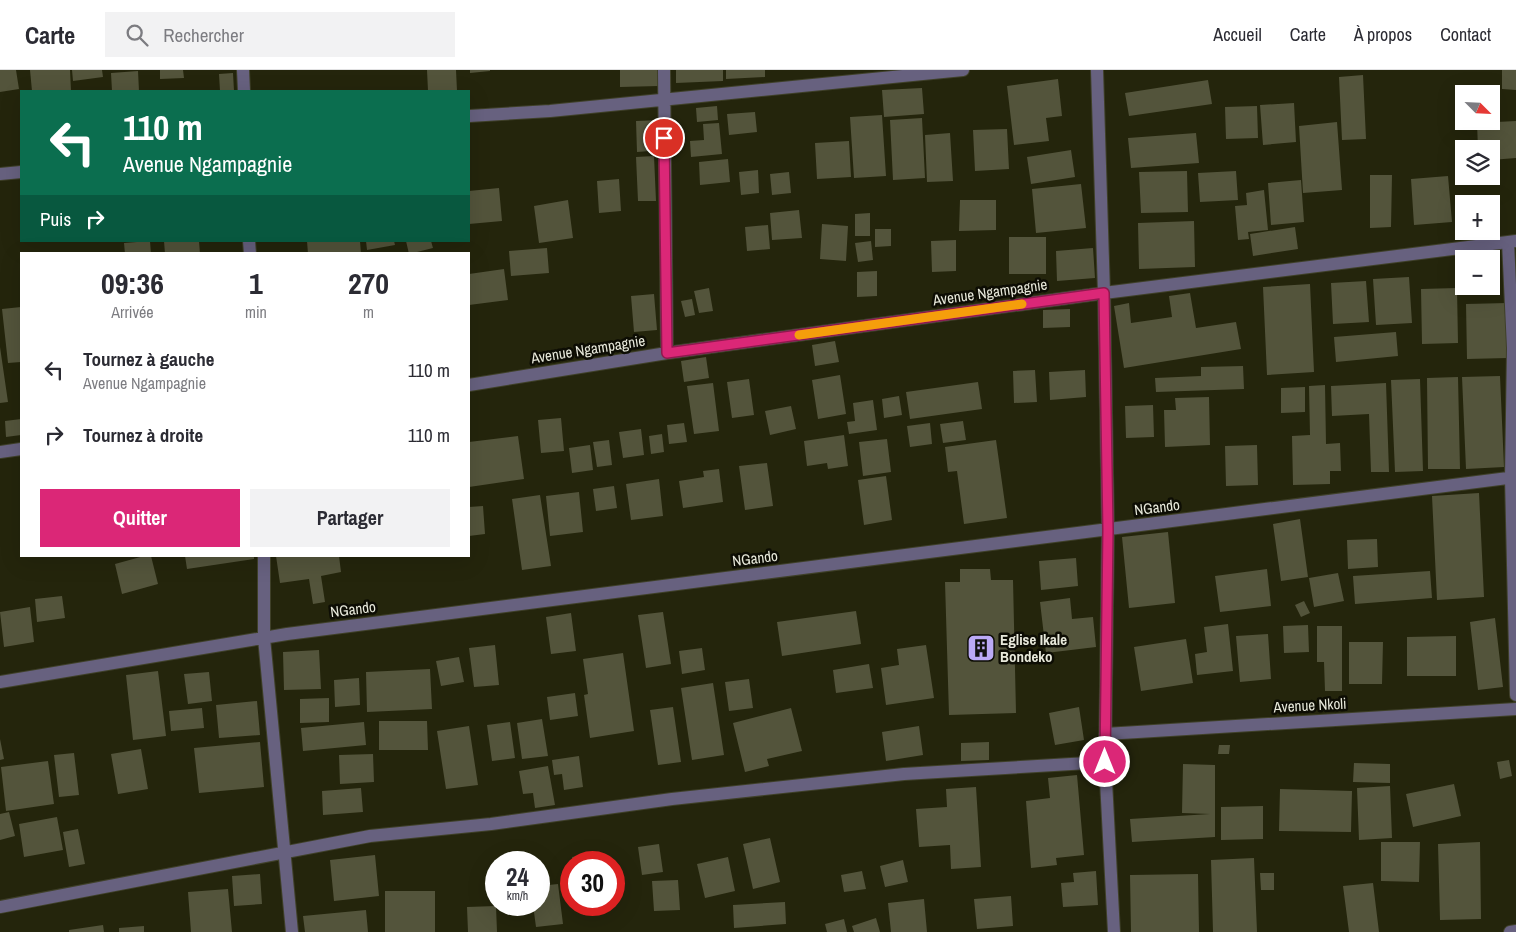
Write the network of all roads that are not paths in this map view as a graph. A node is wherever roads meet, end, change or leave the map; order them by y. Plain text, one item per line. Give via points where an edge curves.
1 (243, 70) edge
2 (664, 70) edge
3 (963, 70) edge
4 (1097, 70) edge
5 (244, 90) edge
6 (664, 100) junction
7 (470, 116) edge
8 (20, 172) edge
9 (0, 174) edge
10 (1512, 241) edge
11 (1104, 293) junction
12 (667, 353) junction
13 (470, 385) edge
14 (20, 449) edge
15 (0, 452) edge
16 (1514, 477) edge
17 (1108, 530) junction
18 (264, 557) edge
19 (264, 638) junction
20 (0, 682) edge
21 (1516, 695) edge
22 (1516, 709) edge
23 (1105, 734) junction
24 (1105, 762) junction
25 (285, 853) junction
26 (0, 907) edge
27 (1516, 931) edge
28 (292, 932) edge
29 (1114, 932) edge
30 (1510, 932) edge

1 - 5 street
2 - 6 street
3 - 6 street
4 - 11 street
6 - 7 street
6 - 12 street
8 - 9 street
10 - 11 street, Avenue Ngampagnie
10 - 16 street
11 - 12 street, Avenue Ngampagnie
11 - 17 street
12 - 13 street, Avenue Ngampagnie
14 - 15 street
16 - 17 street, NGando
16 - 21 street
17 - 19 street, NGando
17 - 23 street
18 - 19 street
19 - 20 street, NGando
19 - 25 street
22 - 23 street, Avenue Nkoli
23 - 24 street
24 - 25 street via 904,774 672,799 492,824 370,836
24 - 29 street
25 - 26 street
25 - 28 street
27 - 30 street

